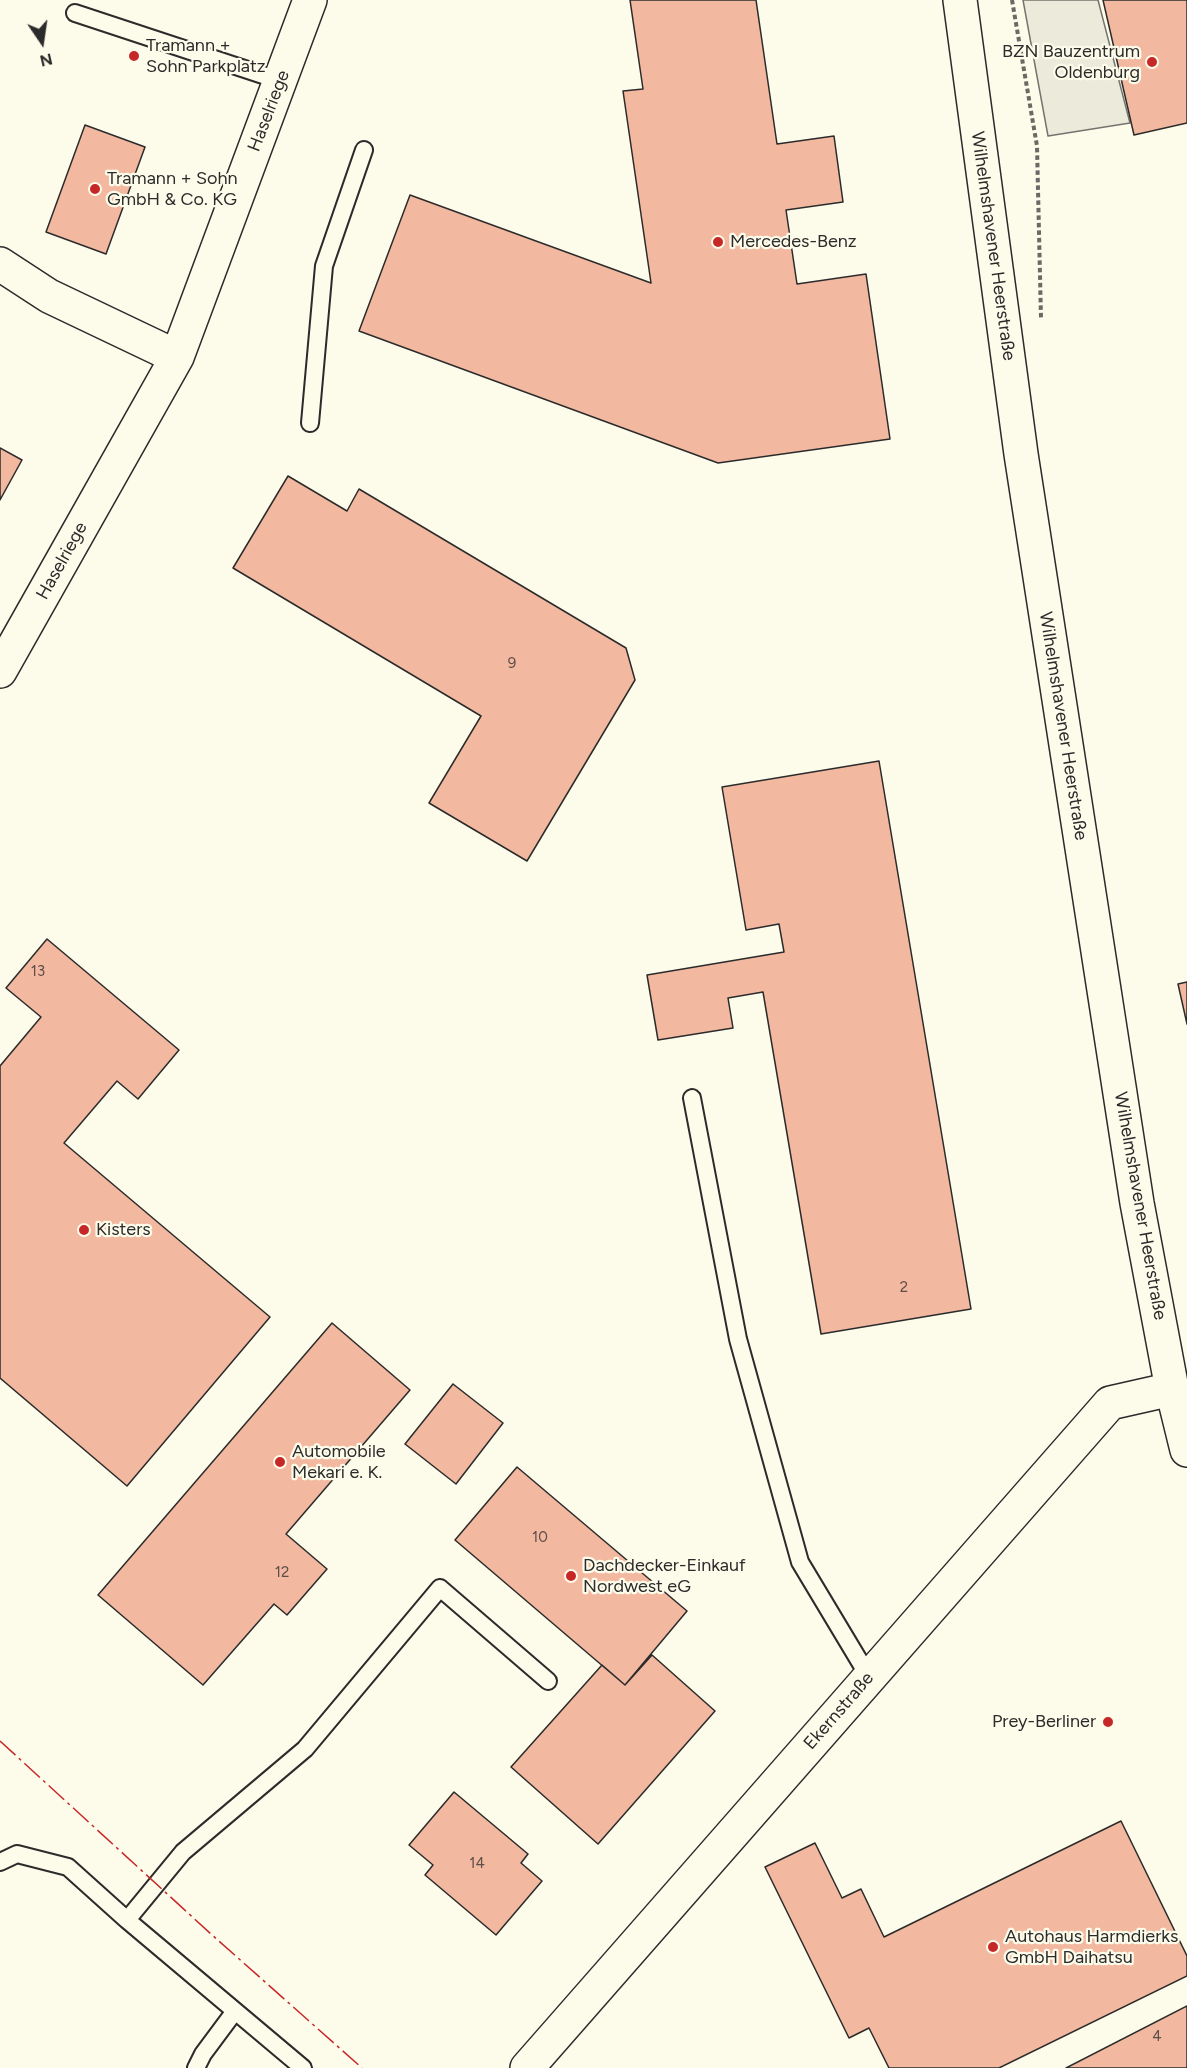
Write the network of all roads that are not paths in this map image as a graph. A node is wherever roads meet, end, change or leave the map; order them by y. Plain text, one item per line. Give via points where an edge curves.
1 (310, 0) edge
2 (960, 0) edge
3 (75, 13) dead end
4 (281, 81) junction
5 (364, 150) dead end
6 (0, 264) edge
7 (177, 357) junction
8 (310, 423) dead end
9 (0, 671) edge
10 (692, 1098) dead end
11 (1172, 1389) junction
12 (1187, 1450) edge
13 (869, 1677) junction
14 (548, 1681) dead end
15 (0, 1862) edge
16 (127, 1920) junction
17 (235, 2011) junction
18 (196, 2068) edge
19 (303, 2068) edge
20 (527, 2068) edge

1 - 4 street, Haselriege
2 - 11 street, Wilhelmshavener Heerstraße via 1021,454 1137,1203
3 - 4 lane
4 - 7 street, Haselriege
5 - 8 lane via 324,266
6 - 7 street via 49,296
7 - 9 street, Haselriege
10 - 13 lane via 738,1339 800,1562
11 - 12 street, Wilhelmshavener Heerstraße
11 - 13 street, Ekernstraße via 1110,1403
13 - 20 street, Ekernstraße
14 - 16 lane via 440,1588 305,1749 183,1852
15 - 16 lane via 17,1854 68,1867
16 - 17 lane
17 - 18 lane
17 - 19 lane

